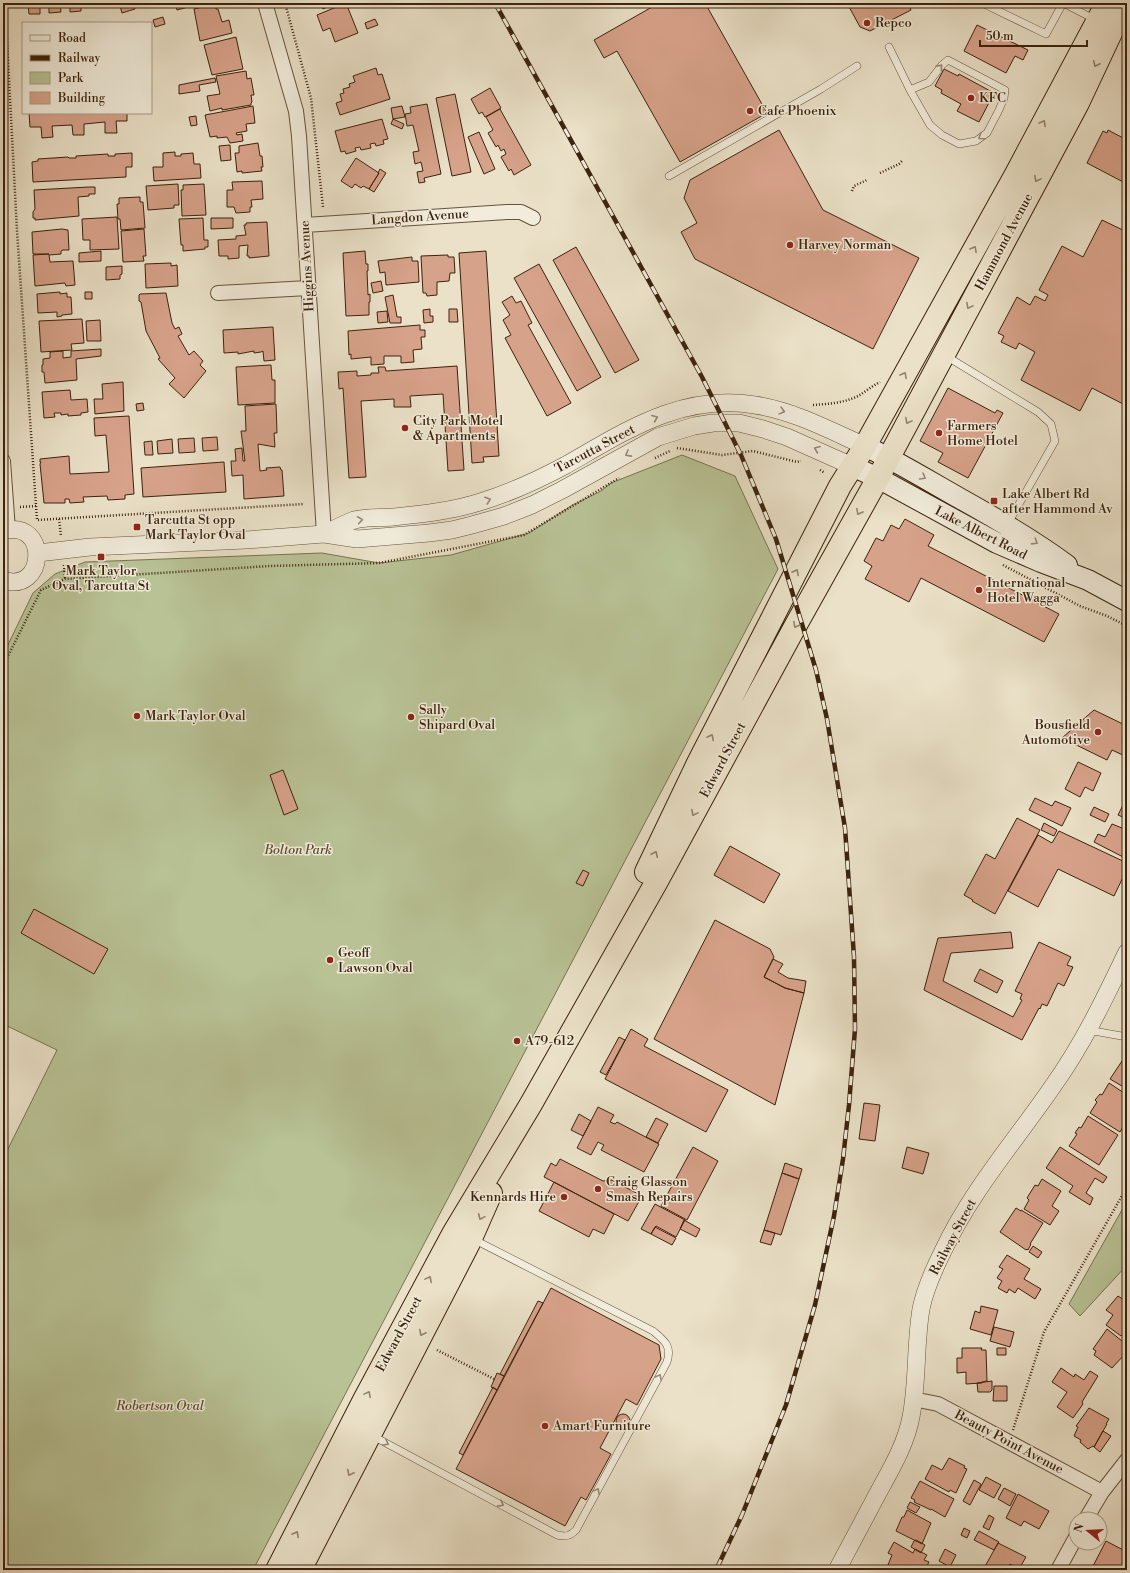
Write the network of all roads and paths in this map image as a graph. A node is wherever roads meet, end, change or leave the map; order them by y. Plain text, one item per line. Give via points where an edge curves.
1 (5, 3) edge
2 (265, 3) edge
3 (982, 3) edge
4 (1063, 3) edge
5 (1125, 3) edge
6 (1102, 12) edge
7 (889, 46) dead end
8 (857, 66) dead end
9 (910, 90) junction
10 (903, 160) dead end
11 (880, 173) dead end
12 (669, 176) dead end
13 (867, 180) dead end
14 (852, 190) dead end
15 (532, 218) dead end
16 (306, 225) junction
17 (308, 288) junction
18 (218, 293) dead end
19 (944, 355) junction
20 (883, 381) dead end
21 (813, 405) dead end
22 (684, 445) dead end
23 (865, 446) junction
24 (676, 448) dead end
25 (796, 457) dead end
26 (889, 458) junction
27 (803, 460) dead end
28 (3, 461) edge
29 (852, 466) junction
30 (878, 478) junction
31 (304, 504) dead end
32 (36, 506) junction
33 (27, 507) dead end
34 (426, 513) junction
35 (395, 517) junction
36 (59, 519) junction
37 (1007, 525) junction
38 (60, 528) dead end
39 (6, 531) edge
40 (429, 533) junction
41 (324, 534) junction
42 (398, 536) junction
43 (38, 553) junction
44 (64, 568) dead end
45 (1088, 580) junction
46 (4, 584) edge
47 (1127, 601) edge
48 (3, 666) edge
49 (1127, 952) edge
50 (1088, 1030) junction
51 (1125, 1036) edge
52 (566, 1042) junction
53 (531, 1104) junction
54 (1127, 1187) edge
55 (471, 1238) junction
56 (437, 1350) dead end
57 (494, 1379) dead end
58 (914, 1399) junction
59 (361, 1430) junction
60 (1010, 1442) junction
61 (1127, 1460) edge
62 (1102, 1492) junction
63 (1091, 1511) edge
64 (1068, 1551) edge
65 (277, 1570) edge
66 (300, 1570) edge
67 (837, 1570) edge
68 (1058, 1570) edge

1 - 32 path
2 - 16 street, Higgins Avenue via 296,111
3 - 4 lane via 1046,34
4 - 6 lane
5 -> 19 highway, Hammond Avenue via 1078,103
23 -> 6 highway, Hammond Avenue via 1016,174
7 - 9 lane
8 - 12 lane
9 -> 9 lane via 929,82 948,60 1005,90 999,110 987,133 976,141 959,144 930,125
10 - 11 path
13 - 14 path via 854,186
15 - 16 street, Langdon Avenue via 521,212 507,212
16 - 17 street, Higgins Avenue
17 - 18 street
17 - 41 street, Higgins Avenue
19 -> 26 highway, Hammond Avenue
19 - 37 lane via 1038,412 1051,424 1055,441
20 - 21 path via 858,396
22 - 24 path
23 - 26 main road, Lake Albert Road
23 - 29 highway, Hammond Avenue
34 -> 23 street, Tarcutta Street via 451,510 508,493 649,420 670,411 711,404 736,403 800,416
25 - 27 path
26 - 30 highway, Hammond Avenue
26 -> 37 main road, Lake Albert Road
28 - 39 street
29 - 30 main road, Lake Albert Road
29 -> 40 street, Tarcutta Street via 788,436 764,429 739,423 694,426 658,437 562,490 504,516 472,526
52 -> 29 highway, Edward Street via 698,763
30 - 45 main road, Lake Albert Road via 997,543
30 -> 52 highway, Edward Street
31 - 36 path
32 - 33 path
32 - 36 path via 37,520
34 - 35 street, Tarcutta Street
34 - 40 street
41 -> 35 street, Tarcutta Street via 355,520
35 - 42 street
36 - 38 path
37 -> 45 main road, Lake Albert Road
39 - 43 street via 21,532 31,538
40 - 42 street, Tarcutta Street
41 - 42 street, Tarcutta Street via 357,539
41 - 43 street, Tarcutta Street via 90,547
43 - 46 street via 34,569 29,575 23,580
44 - 48 path via 65,580 41,590
45 - 47 main road, Lake Albert Road
49 - 50 street, Railway Street
50 - 51 lane
50 - 58 street, Railway Street via 1053,1086 983,1182 943,1250 930,1278 922,1308
52 - 53 highway, Edward Street
53 -> 55 highway, Edward Street
59 -> 53 highway, Edward Street via 453,1234
54 - 60 path via 1044,1332
55 -> 59 highway, Edward Street
59 -> 55 lane via 557,1535 570,1535 576,1530 668,1362 670,1353 662,1339 653,1331
56 - 57 path
58 - 60 street, Beauty Point Avenue via 938,1404
58 - 67 street, Railway Street via 901,1449
65 -> 59 highway, Edward Street
59 -> 66 highway, Edward Street
60 - 62 street, Beauty Point Avenue
61 - 62 street
62 - 63 street
64 - 68 street

